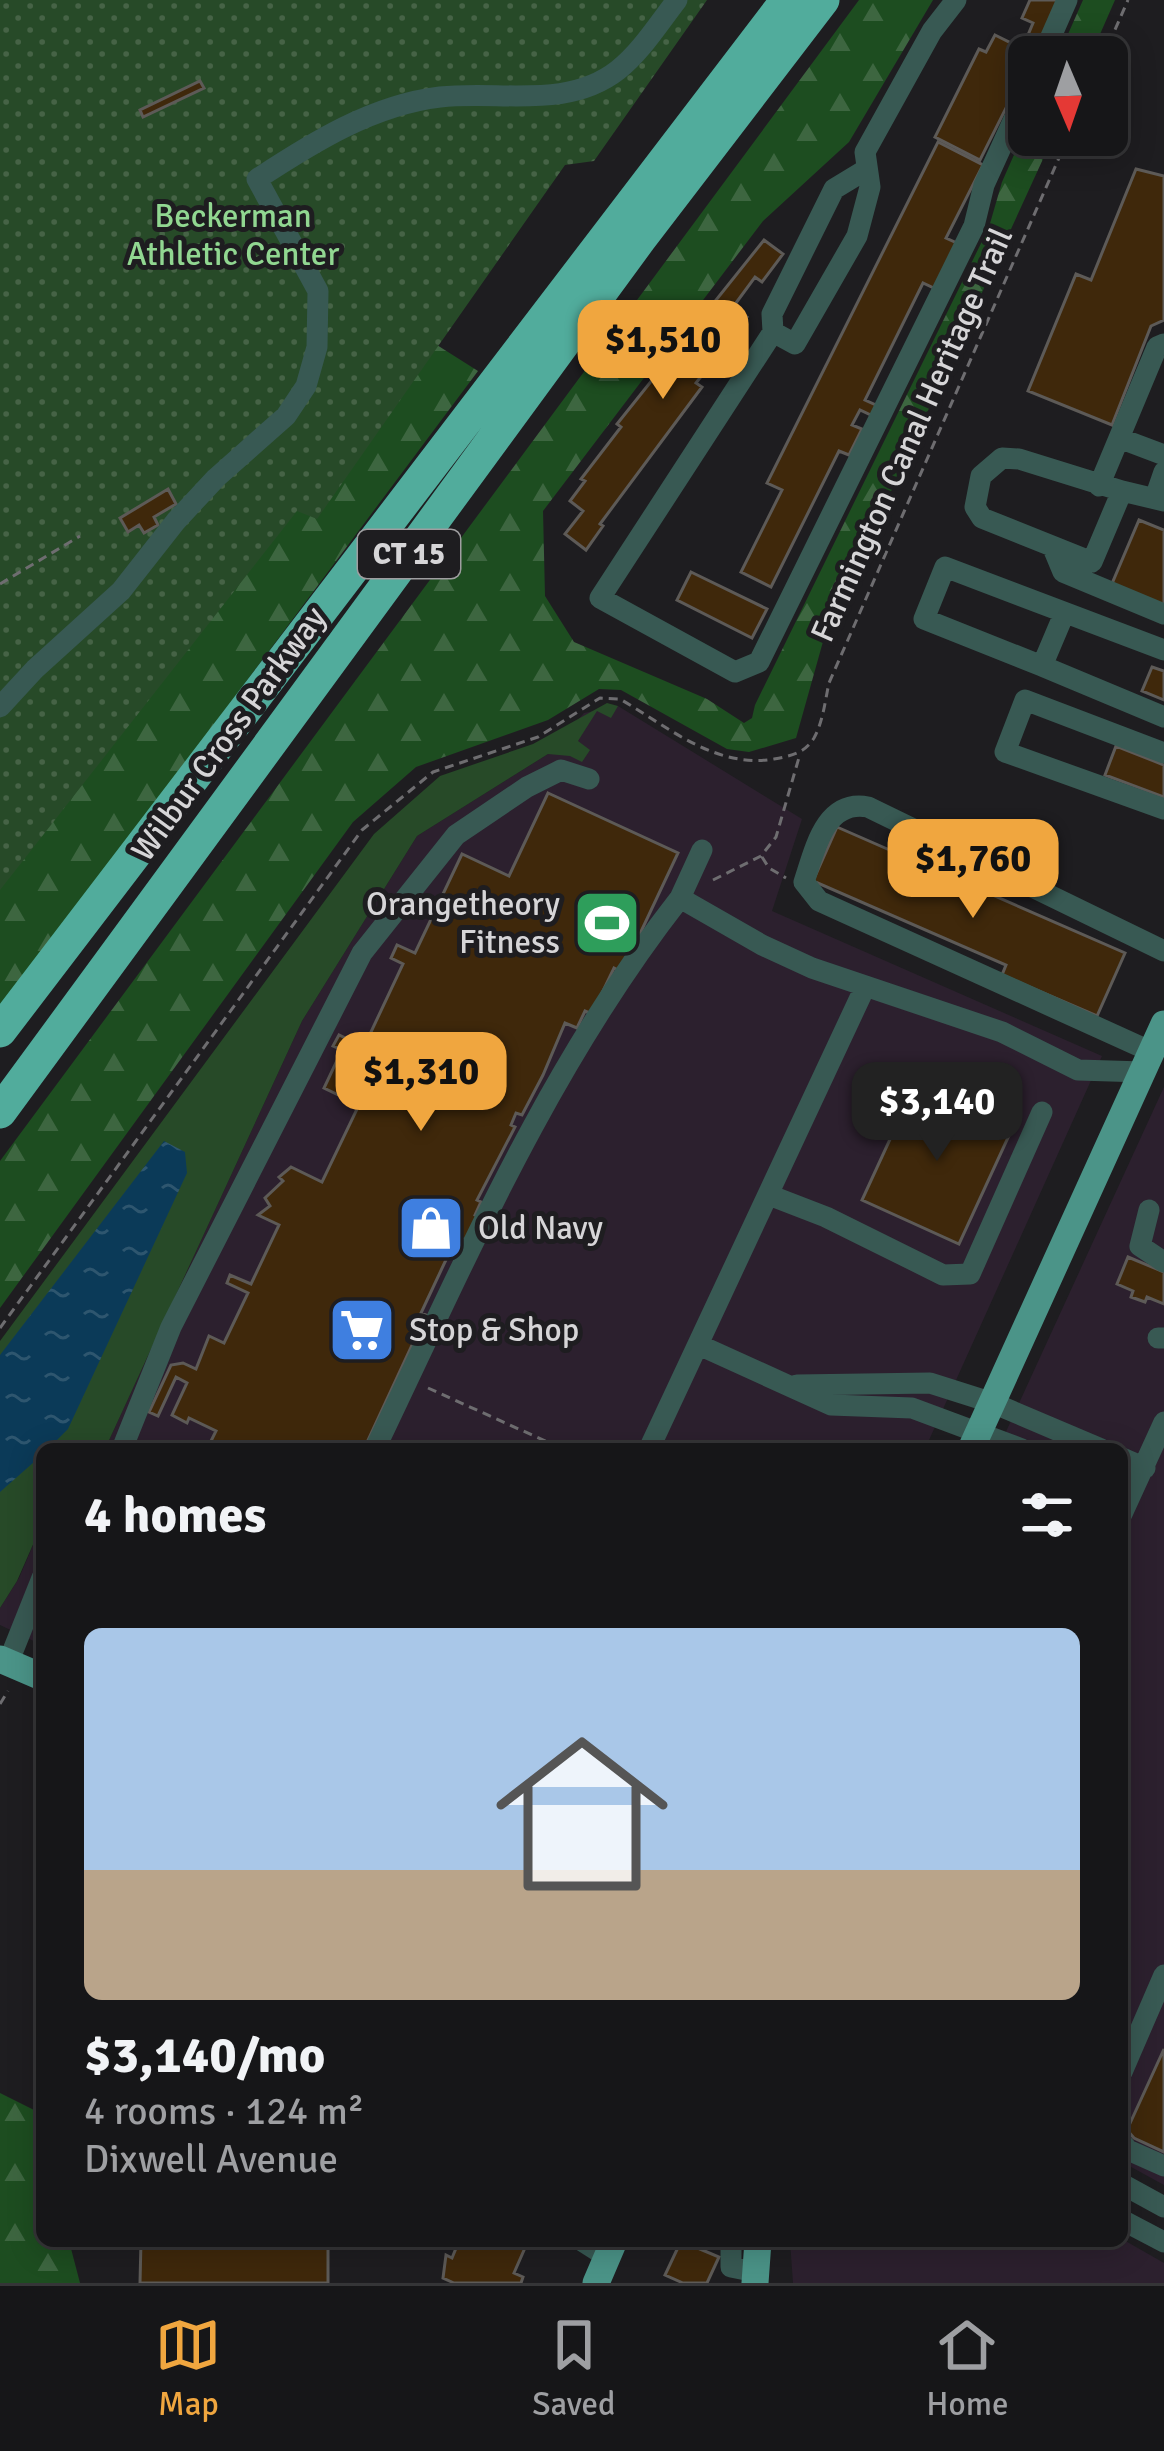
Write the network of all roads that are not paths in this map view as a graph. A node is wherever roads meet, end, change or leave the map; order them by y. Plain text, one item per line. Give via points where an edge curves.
1 (677, 0) edge
2 (787, 0) edge
3 (823, 0) edge
4 (956, 0) edge
5 (1067, 0) edge
6 (1051, 36) edge
7 (1008, 132) edge
8 (867, 169) junction
9 (773, 332) junction
10 (1164, 344) edge
11 (1119, 438) junction
12 (1164, 455) edge
13 (1164, 472) edge
14 (1111, 489) junction
15 (1160, 499) edge
16 (1053, 548) junction
17 (1064, 614) junction
18 (1164, 614) edge
19 (1164, 650) edge
20 (1042, 666) junction
21 (0, 707) edge
22 (1164, 717) edge
23 (1164, 753) edge
24 (590, 779) dead end
25 (1164, 809) edge
26 (702, 850) dead end
27 (680, 898) junction
28 (1164, 951) edge
29 (865, 987) junction
30 (1164, 1024) edge
31 (0, 1031) edge
32 (1148, 1062) junction
33 (0, 1112) edge
34 (1042, 1112) dead end
35 (769, 1195) junction
36 (1150, 1210) dead end
37 (1164, 1262) edge
38 (699, 1345) junction
39 (780, 1385) junction
40 (993, 1403) junction
41 (1164, 1422) edge
42 (975, 1440) edge
43 (124, 1443) edge
44 (378, 1443) edge
45 (652, 1443) edge
46 (1087, 1443) edge
47 (1128, 1461) edge
48 (1145, 1468) junction
49 (1128, 1494) edge
50 (36, 1593) edge
51 (5, 1670) edge
52 (36, 1676) edge
53 (1164, 1976) edge
54 (1128, 2058) edge
55 (1128, 2150) edge
56 (1164, 2166) edge
57 (1128, 2187) edge
58 (1164, 2207) edge
59 (1128, 2223) edge
60 (1164, 2242) edge
61 (739, 2247) edge
62 (755, 2278) edge

1 - 21 street via 620,69 595,85 558,95 438,97 374,113 257,179 319,291 306,386 286,416 176,521 122,590
2 - 31 highway, Wilbur Cross Parkway / CT 15
3 - 33 highway, Wilbur Cross Parkway / CT 15
4 - 8 street via 866,152
5 - 6 street
7 - 9 street via 974,226 759,662 735,672 600,598
8 - 9 street via 834,189 816,220 772,314
8 - 9 street via 857,236 795,344
10 - 11 street
11 - 12 street
11 - 14 street
13 - 15 street
14 - 15 street
14 - 16 street via 1092,562
14 - 16 street via 1019,459 1002,458 981,476 975,507 982,518
16 - 18 street via 1063,572
17 - 19 street
17 - 20 street
17 - 20 street via 945,567 924,620
20 - 22 street
23 - 25 street via 1025,700 1005,752
24 - 43 street via 561,770 456,835 362,953 171,1327
26 - 27 street
27 - 29 street via 762,946
27 - 44 street via 529,1127
28 - 32 street via 868,807 829,818 804,882 819,902
29 - 32 street via 1002,1032 1078,1070
29 - 35 street
30 - 32 main road
32 - 40 main road
34 - 35 street via 970,1274 944,1275
35 - 38 street
36 - 37 street via 1140,1246
38 - 39 street
38 - 45 street
39 - 40 street via 917,1382
39 - 42 street via 831,1406 912,1408
40 - 42 main road
40 - 46 street
41 - 48 street
47 - 48 street
48 - 49 street
50 - 51 street
51 - 52 main road
53 - 54 street
55 - 56 street
57 - 58 street
59 - 60 street
61 - 62 main road

